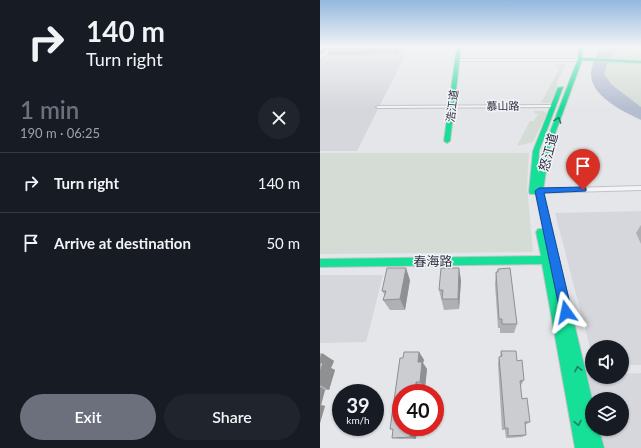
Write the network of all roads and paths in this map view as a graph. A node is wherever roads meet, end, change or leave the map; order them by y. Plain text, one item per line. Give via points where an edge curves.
1 (457, 68) edge
2 (571, 68) edge
3 (572, 68) edge
4 (554, 106) junction
5 (378, 107) dead end
6 (452, 107) junction
7 (447, 141) dead end
8 (641, 188) edge
9 (536, 191) junction
10 (546, 260) junction
11 (320, 263) edge
12 (583, 448) edge
13 (596, 448) edge

1 - 6 street, 浩江道
2 - 4 street, 怒江道
9 -> 3 street, 怒江道
4 - 6 street, 慕山路
4 - 9 street, 怒江道 via 536,151
5 - 6 street, 慕山路
6 - 7 street, 浩江道
8 - 9 street
9 - 10 street, 怒江道
13 -> 9 street, 怒江道
10 - 11 street, 春海路
10 -> 12 street, 怒江道

